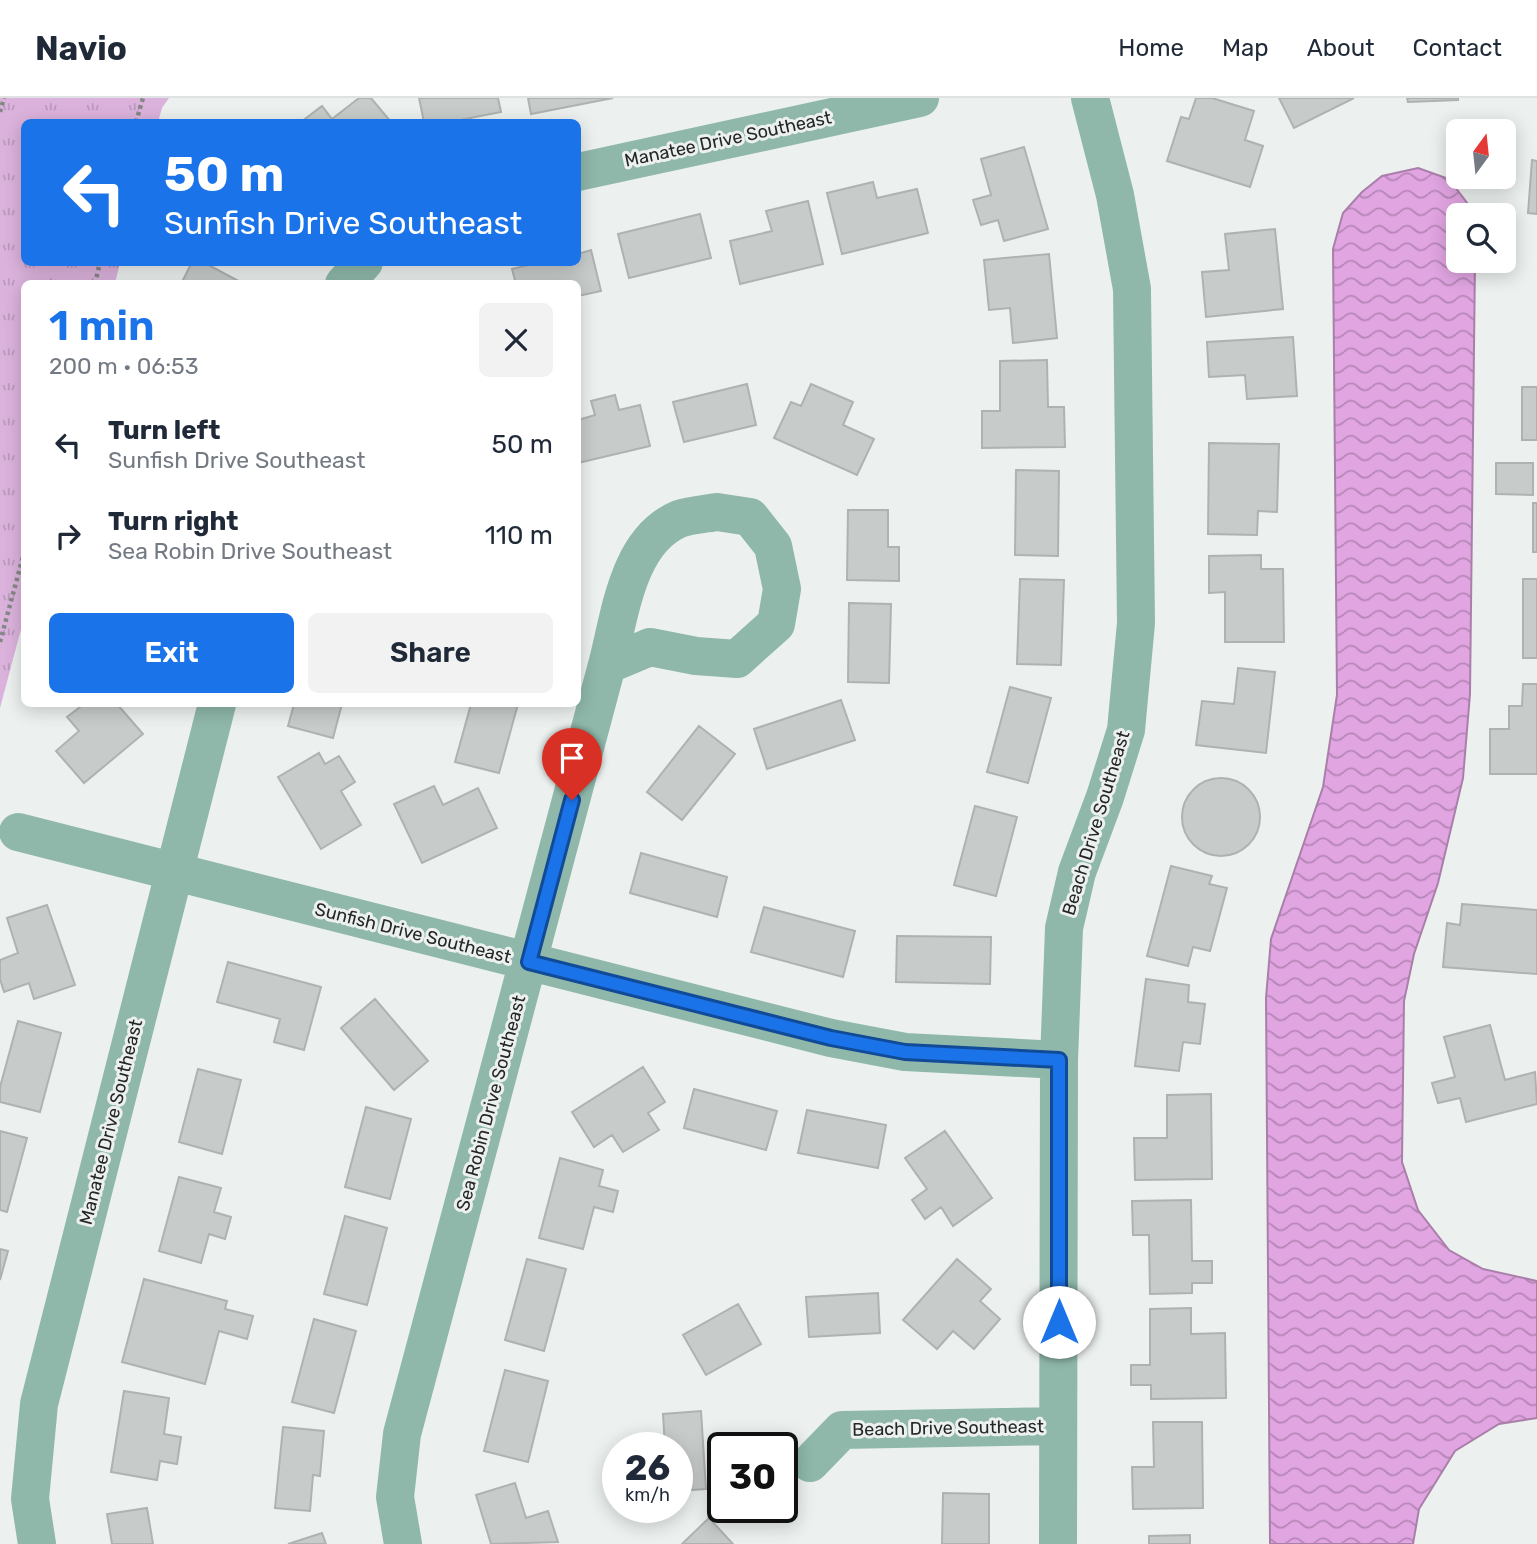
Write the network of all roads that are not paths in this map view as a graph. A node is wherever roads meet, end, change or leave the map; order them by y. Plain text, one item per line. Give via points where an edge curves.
1 (920, 98) edge
2 (1090, 98) edge
3 (581, 171) edge
4 (360, 266) edge
5 (348, 280) edge
6 (607, 665) junction
7 (216, 707) edge
8 (18, 832) dead end
9 (175, 873) junction
10 (529, 962) junction
11 (1059, 1060) junction
12 (1058, 1426) junction
13 (810, 1463) dead end
14 (37, 1544) edge
15 (403, 1544) edge
16 (1058, 1544) edge

1 - 3 street, Manatee Drive Southeast
2 - 11 street, Beach Drive Southeast via 1115,195 1132,289 1136,623 1126,730 1077,872 1064,928
4 - 5 street
6 - 6 street, Sea Robin Drive Southeast via 650,647 737,659 776,624 782,589 773,546 750,517 717,512 680,519 650,538 634,564
6 - 10 street, Sea Robin Drive Southeast
7 - 9 street, Manatee Drive Southeast
8 - 9 street, Sunfish Drive Southeast
9 - 10 street, Sunfish Drive Southeast
9 - 14 street, Manatee Drive Southeast via 39,1404 30,1499
10 - 11 street, Sunfish Drive Southeast via 831,1038 905,1052
10 - 15 street, Sea Robin Drive Southeast via 402,1434 395,1497
11 - 12 street, Beach Drive Southeast
12 - 13 street, Beach Drive Southeast via 842,1430
12 - 16 street, Beach Drive Southeast

